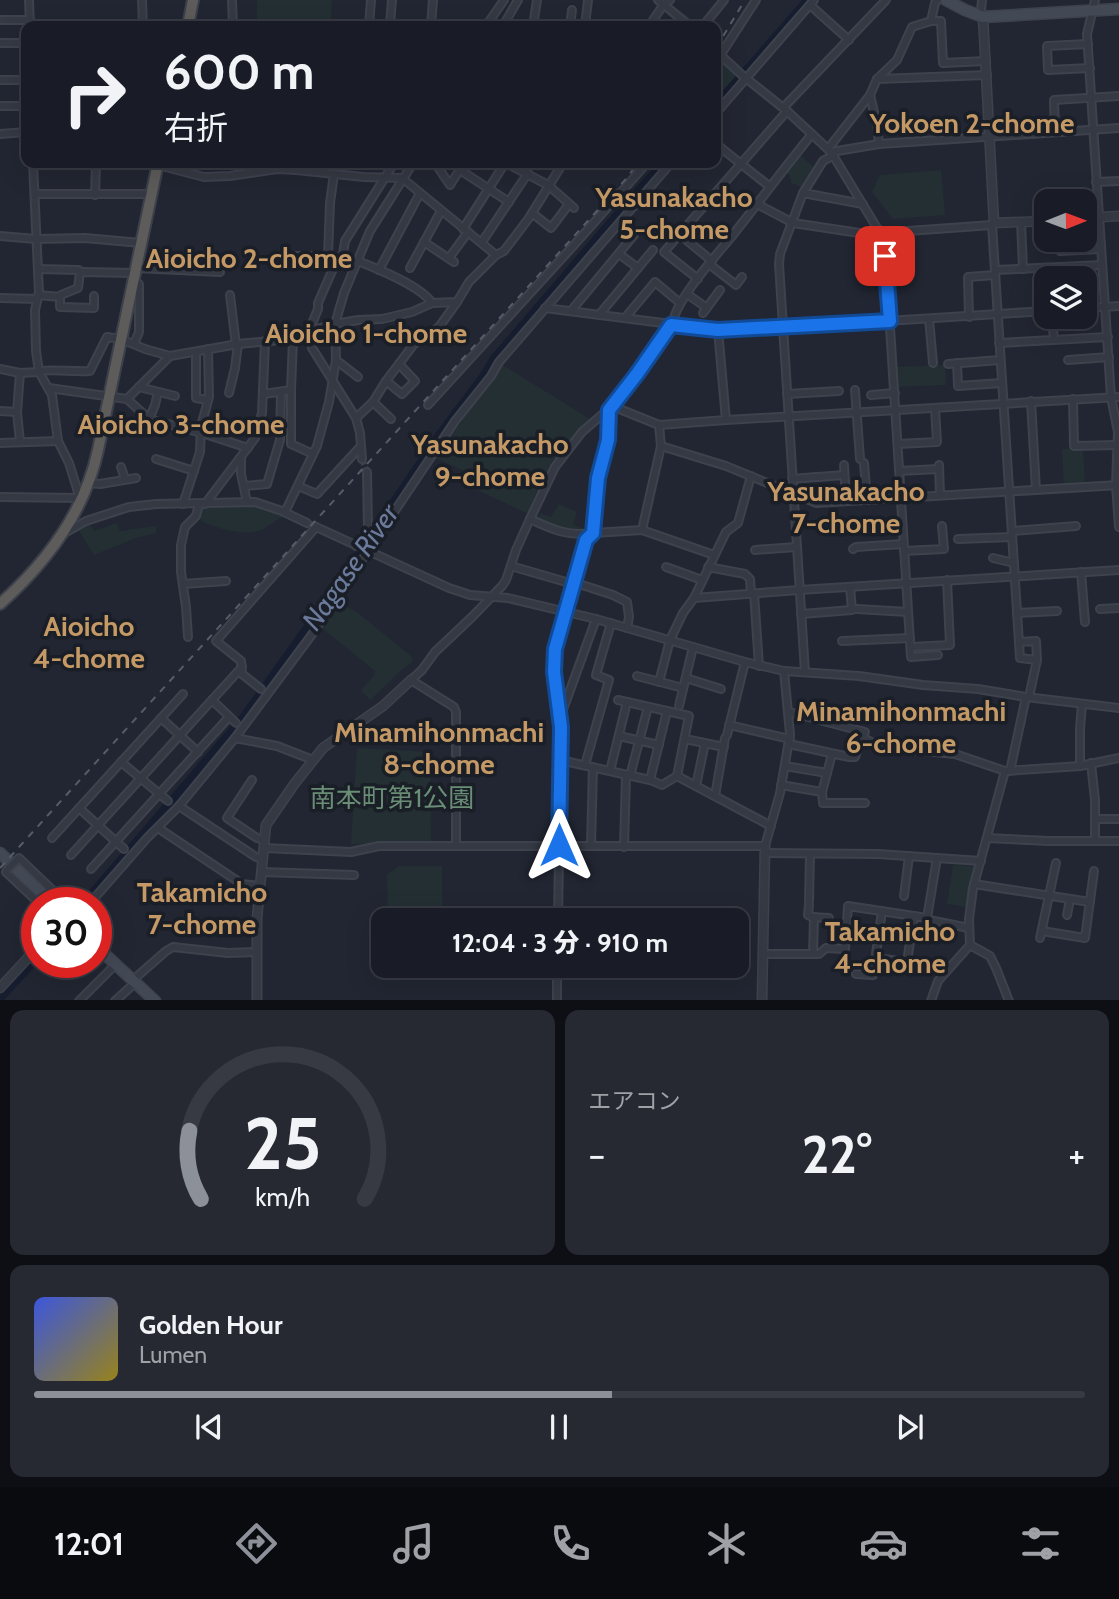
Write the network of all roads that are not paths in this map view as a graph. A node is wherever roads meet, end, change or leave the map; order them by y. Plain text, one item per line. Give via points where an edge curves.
1 (29, 0) edge
2 (142, 0) edge
3 (193, 0) edge
4 (232, 0) edge
5 (371, 0) edge
6 (392, 0) edge
7 (433, 0) edge
8 (504, 0) edge
9 (518, 0) edge
10 (537, 0) edge
11 (587, 0) edge
12 (724, 0) edge
13 (756, 0) edge
14 (886, 0) edge
15 (938, 0) edge
16 (946, 0) edge
17 (982, 0) edge
18 (664, 1) edge
19 (812, 2) edge
20 (1094, 5) edge
21 (1119, 9) edge
22 (572, 10) dead end
23 (983, 17) junction
24 (0, 20) edge
25 (30, 21) edge
26 (143, 21) edge
27 (189, 21) edge
28 (233, 21) edge
29 (369, 21) edge
30 (390, 21) edge
31 (431, 21) edge
32 (489, 21) edge
33 (506, 21) edge
34 (534, 21) edge
35 (571, 21) edge
36 (585, 21) edge
37 (652, 21) edge
38 (685, 21) edge
39 (707, 21) edge
40 (931, 21) junction
41 (21, 22) edge
42 (849, 40) junction
43 (0, 43) edge
44 (21, 43) edge
45 (1088, 44) junction
46 (721, 49) edge
47 (721, 56) edge
48 (986, 61) junction
49 (1090, 68) junction
50 (987, 75) junction
51 (744, 77) junction
52 (877, 79) junction
53 (0, 80) edge
54 (21, 80) edge
55 (870, 95) junction
56 (1119, 96) edge
57 (1092, 97) junction
58 (0, 106) edge
59 (21, 106) edge
60 (721, 107) edge
61 (785, 109) junction
62 (1119, 128) edge
63 (1094, 130) junction
64 (21, 132) edge
65 (1055, 132) junction
66 (0, 134) edge
67 (812, 134) junction
68 (989, 136) junction
69 (879, 144) junction
70 (721, 148) edge
71 (831, 152) junction
72 (740, 164) junction
73 (33, 168) edge
74 (96, 168) edge
75 (157, 168) edge
76 (172, 168) edge
77 (268, 168) edge
78 (291, 168) edge
79 (391, 168) edge
80 (409, 168) edge
81 (438, 168) edge
82 (505, 168) edge
83 (518, 168) edge
84 (560, 168) edge
85 (643, 168) edge
86 (666, 168) edge
87 (460, 170) joint
88 (528, 173) junction
89 (334, 174) junction
90 (384, 178) junction
91 (402, 178) junction
92 (1119, 181) edge
93 (1096, 182) junction
94 (548, 185) junction
95 (769, 186) junction
96 (489, 188) junction
97 (420, 193) junction
98 (803, 193) junction
99 (35, 194) junction
100 (153, 194) junction
101 (620, 194) junction
102 (95, 195) junction
103 (509, 202) junction
104 (630, 204) junction
105 (757, 204) junction
106 (863, 204) junction
107 (441, 211) junction
108 (532, 213) junction
109 (1119, 216) edge
110 (1098, 218) junction
111 (1034, 221) edge
112 (1021, 222) junction
113 (793, 223) junction
114 (993, 224) junction
115 (465, 231) junction
116 (884, 233) junction
117 (679, 234) junction
118 (634, 235) dead end
119 (0, 236) edge
120 (36, 239) junction
121 (424, 242) junction
122 (482, 242) junction
123 (142, 243) junction
124 (1097, 249) edge
125 (1101, 249) junction
126 (653, 250) dead end
127 (619, 254) junction
128 (496, 255) junction
129 (295, 256) dead end
130 (328, 256) junction
131 (339, 259) junction
132 (358, 261) junction
133 (711, 262) junction
134 (1102, 265) junction
135 (410, 268) dead end
136 (638, 268) junction
137 (38, 269) junction
138 (1023, 269) junction
139 (379, 270) junction
140 (80, 272) junction
141 (220, 272) dead end
142 (995, 273) junction
143 (135, 274) junction
144 (741, 277) dead end
145 (698, 279) junction
146 (720, 290) dead end
147 (687, 294) junction
148 (230, 295) dead end
149 (94, 296) dead end
150 (38, 297) junction
151 (60, 297) junction
152 (0, 298) edge
153 (457, 302) junction
154 (432, 303) junction
155 (680, 303) junction
156 (1119, 306) edge
157 (1106, 307) junction
158 (545, 308) junction
159 (1097, 308) edge
160 (571, 311) junction
161 (1034, 312) edge
162 (599, 315) junction
163 (997, 315) junction
164 (969, 317) junction
165 (625, 318) junction
166 (929, 319) junction
167 (890, 321) junction
168 (335, 324) junction
169 (671, 325) junction
170 (782, 328) junction
171 (1053, 329) edge
172 (718, 330) junction
173 (309, 331) junction
174 (1108, 337) junction
175 (121, 339) junction
176 (293, 339) junction
177 (1054, 340) junction
178 (265, 341) junction
179 (999, 343) junction
180 (134, 344) junction
181 (237, 345) junction
182 (208, 349) junction
183 (195, 353) junction
184 (170, 356) junction
185 (1109, 357) junction
186 (336, 360) junction
187 (1000, 360) junction
188 (1068, 360) dead end
189 (933, 363) dead end
190 (957, 363) junction
191 (399, 364) junction
192 (948, 364) dead end
193 (0, 369) edge
194 (39, 371) junction
195 (20, 373) junction
196 (358, 377) dead end
197 (333, 380) junction
198 (386, 380) junction
199 (1002, 383) junction
200 (139, 387) junction
201 (49, 388) junction
202 (291, 390) junction
203 (855, 390) dead end
204 (281, 391) junction
205 (839, 391) dead end
206 (158, 392) junction
207 (229, 393) dead end
208 (895, 393) junction
209 (264, 394) junction
210 (787, 394) junction
211 (870, 395) dead end
212 (175, 396) dead end
213 (108, 397) junction
214 (1115, 397) edge
215 (127, 399) junction
216 (1073, 399) junction
217 (207, 400) junction
218 (1031, 401) junction
219 (373, 402) junction
220 (1003, 403) junction
221 (428, 405) dead end
222 (611, 408) junction
223 (935, 408) junction
224 (0, 411) edge
225 (896, 411) junction
226 (17, 412) junction
227 (856, 413) junction
228 (789, 417) junction
229 (356, 418) junction
230 (149, 419) junction
231 (391, 419) dead end
232 (726, 420) junction
233 (259, 424) junction
234 (282, 425) junction
235 (291, 425) junction
236 (659, 425) junction
237 (202, 433) junction
238 (280, 440) junction
239 (58, 441) junction
240 (20, 442) junction
241 (0, 443) edge
242 (1118, 443) edge
243 (291, 444) junction
244 (898, 444) junction
245 (361, 446) junction
246 (661, 446) junction
247 (248, 448) junction
248 (313, 454) junction
249 (241, 457) junction
250 (362, 458) tunnel mouth
251 (156, 459) dead end
252 (844, 465) dead end
253 (121, 467) dead end
254 (194, 471) junction
255 (899, 471) junction
256 (367, 472) tunnel mouth
257 (844, 475) junction
258 (751, 477) junction
259 (136, 478) dead end
260 (792, 479) junction
261 (125, 480) junction
262 (88, 483) junction
263 (1118, 485) edge
264 (244, 486) junction
265 (298, 486) junction
266 (1036, 490) junction
267 (1009, 491) junction
268 (793, 493) junction
269 (940, 495) junction
270 (0, 497) edge
271 (81, 498) junction
272 (900, 498) junction
273 (867, 500) junction
274 (846, 501) junction
275 (247, 502) junction
276 (183, 504) junction
277 (202, 504) junction
278 (285, 512) junction
279 (530, 519) junction
280 (312, 525) junction
281 (943, 526) dead end
282 (1076, 526) dead end
283 (1119, 527) edge
284 (642, 530) junction
285 (593, 533) junction
286 (1012, 534) junction
287 (61, 535) junction
288 (958, 539) dead end
289 (796, 547) junction
290 (903, 547) junction
291 (363, 549) junction
292 (755, 550) dead end
293 (853, 550) dead end
294 (714, 555) junction
295 (993, 558) dead end
296 (1014, 563) junction
297 (511, 566) junction
298 (708, 566) junction
299 (666, 567) dead end
300 (1119, 570) edge
301 (1081, 572) junction
302 (1015, 576) junction
303 (702, 580) junction
304 (947, 580) junction
305 (226, 581) dead end
306 (573, 583) junction
307 (906, 583) junction
308 (183, 584) junction
309 (850, 587) junction
310 (799, 590) junction
311 (752, 594) junction
312 (490, 597) junction
313 (694, 598) junction
314 (0, 604) edge
315 (1119, 608) edge
316 (857, 609) dead end
317 (1100, 609) dead end
318 (1057, 611) dead end
319 (908, 612) junction
320 (565, 613) junction
321 (1017, 613) junction
322 (801, 614) junction
323 (596, 619) junction
324 (1085, 622) dead end
325 (611, 623) junction
326 (627, 628) junction
327 (188, 637) dead end
328 (910, 638) junction
329 (670, 640) junction
330 (842, 641) dead end
331 (1019, 642) junction
332 (694, 647) junction
333 (911, 647) junction
334 (938, 655) dead end
335 (1037, 660) junction
336 (745, 662) junction
337 (759, 666) junction
338 (242, 667) junction
339 (784, 671) junction
340 (805, 672) junction
341 (637, 676) dead end
342 (686, 678) junction
343 (411, 680) junction
344 (659, 682) junction
345 (683, 688) junction
346 (261, 689) dead end
347 (721, 689) dead end
348 (183, 694) dead end
349 (1028, 697) junction
350 (212, 700) junction
351 (618, 700) dead end
352 (627, 702) junction
353 (1082, 704) junction
354 (679, 706) dead end
355 (648, 707) junction
356 (1119, 708) edge
357 (667, 711) junction
358 (789, 712) junction
359 (229, 717) junction
360 (560, 717) junction
361 (161, 718) junction
362 (236, 723) dead end
363 (729, 725) junction
364 (179, 736) junction
365 (619, 736) junction
366 (235, 738) junction
367 (863, 738) junction
368 (685, 739) junction
369 (639, 741) junction
370 (789, 742) junction
371 (705, 743) junction
372 (659, 745) junction
373 (724, 747) junction
374 (198, 752) junction
375 (832, 754) junction
376 (1119, 758) edge
377 (313, 760) junction
378 (560, 760) junction
379 (121, 762) junction
380 (1091, 764) junction
381 (589, 766) junction
382 (785, 766) junction
383 (1080, 766) junction
384 (610, 771) junction
385 (1007, 771) junction
386 (827, 773) junction
387 (628, 776) junction
388 (677, 776) junction
389 (140, 778) junction
390 (252, 780) dead end
391 (650, 780) junction
392 (781, 785) junction
393 (696, 786) junction
394 (822, 792) junction
395 (160, 794) junction
396 (715, 796) junction
397 (167, 801) dead end
398 (864, 803) dead end
399 (179, 806) junction
400 (79, 808) junction
401 (1095, 819) junction
402 (1119, 819) edge
403 (98, 825) junction
404 (771, 826) junction
405 (158, 828) junction
406 (52, 838) dead end
407 (987, 838) junction
408 (1096, 841) junction
409 (1119, 841) edge
410 (116, 842) junction
411 (264, 844) junction
412 (559, 845) junction
413 (456, 846) junction
414 (591, 846) junction
415 (624, 847) junction
416 (124, 849) dead end
417 (765, 850) junction
418 (0, 853) edge
419 (810, 854) junction
420 (71, 855) dead end
421 (909, 856) junction
422 (937, 858) junction
423 (262, 859) junction
424 (981, 861) junction
425 (1056, 863) dead end
426 (92, 869) dead end
427 (1094, 871) dead end
428 (261, 872) junction
429 (354, 875) dead end
430 (974, 884) junction
431 (260, 886) junction
432 (22, 887) edge
433 (35, 887) edge
434 (49, 887) edge
435 (104, 887) edge
436 (904, 896) dead end
437 (1049, 896) junction
438 (1070, 899) junction
439 (1090, 902) junction
440 (558, 908) edge
441 (882, 911) junction
442 (1067, 915) dead end
443 (914, 916) junction
444 (814, 918) junction
445 (830, 918) dead end
446 (927, 918) junction
447 (969, 928) junction
448 (970, 945) junction
449 (256, 952) junction
450 (763, 954) junction
451 (813, 954) junction
452 (875, 958) junction
453 (112, 960) edge
454 (907, 962) junction
455 (116, 964) junction
456 (21, 965) edge
457 (947, 970) junction
458 (856, 974) dead end
459 (557, 978) edge
460 (134, 981) junction
461 (0, 988) edge
462 (79, 1000) edge
463 (115, 1000) edge
464 (155, 1000) edge
465 (257, 1000) edge
466 (557, 1000) edge
467 (762, 1000) edge
468 (931, 1000) edge
469 (1009, 1000) edge

1 - 25 street
2 - 26 street
3 - 27 highway
4 - 28 street
5 - 29 street
6 - 30 street
7 - 31 street
8 - 32 street
9 - 33 street
10 - 34 street
11 - 36 street
12 - 39 street
13 - 46 street
14 - 42 street
15 - 40 street
16 - 23 main road
17 - 23 street
18 - 37 street
18 - 38 street
19 - 42 street
19 - 51 street
20 - 21 main road
20 - 23 main road
20 - 45 street
22 - 35 street
23 - 48 street
24 - 41 street
40 - 48 street via 941,21 943,63
40 - 52 street via 912,27 897,60
42 - 61 street
43 - 44 street
45 - 49 street
45 - 49 street via 1047,46 1048,70
47 - 51 street
48 - 50 street
49 - 57 street
50 - 52 street
50 - 68 street
51 - 60 street
51 - 61 street
52 - 55 street
53 - 54 street
55 - 69 street
55 - 71 street
56 - 57 street
57 - 63 street
57 - 65 street via 1054,100
58 - 59 street
61 - 67 street
61 - 72 street
62 - 63 street
63 - 65 street
63 - 93 street
64 - 66 street
65 - 68 street
67 - 71 street
67 - 95 street
68 - 69 street
68 - 114 street
69 - 71 street
70 - 72 street
71 - 98 street
71 - 106 street
72 - 95 street
72 - 117 street
73 - 99 street
74 - 102 street
75 - 100 highway
76 - 77 street via 204,177
78 - 89 street
79 - 90 street
80 - 91 street
81 - 87 street via 450,185
82 - 96 street
83 - 88 street
84 - 94 street
85 - 101 street
86 - 104 street
87 - 96 street
88 - 94 street
88 - 103 street
89 - 90 street
89 - 130 street
90 - 91 street
90 - 131 street
91 - 97 street
91 - 132 street
92 - 93 street
93 - 110 street
94 - 108 street
94 - 108 street via 571,206 551,228
95 - 105 street
96 - 103 street
96 - 115 street
97 - 107 street
97 - 139 street
98 - 106 street
98 - 113 street
99 - 102 street
99 - 120 street
100 - 102 street
100 - 123 highway
101 - 104 street
101 - 221 street
103 - 122 street
104 - 158 street
105 - 113 street
105 - 133 street
106 - 116 street
107 - 115 street
107 - 121 street
108 - 128 street
109 - 110 street
110 - 125 street
111 - 112 street
112 - 114 street
112 - 138 street
113 - 116 street
113 - 170 street via 780,254
114 - 116 street
114 - 142 street
115 - 121 street via 452,260
115 - 122 street
116 - 167 street
117 - 133 street
117 - 145 street via 664,252
118 - 127 street
119 - 120 street
120 - 123 street
120 - 137 street
121 - 135 street
122 - 128 street
123 - 143 highway
124 - 125 street
125 - 134 street
126 - 136 street
127 - 136 street
127 - 160 street
128 - 153 street via 469,282
129 - 130 street
130 - 131 street
131 - 173 street
132 - 139 street
132 - 168 street
133 - 144 street via 736,285
133 - 145 street
134 - 138 street
134 - 157 street
136 - 162 street
137 - 140 street
137 - 150 street
138 - 142 street
139 - 154 street
140 - 143 street
140 - 151 street via 78,288
141 - 143 street
142 - 163 street
142 - 164 street via 968,277
143 - 175 highway
143 - 180 street via 139,332
145 - 147 street
146 - 147 street via 705,311
147 - 155 street
148 - 181 street
149 - 151 street via 94,308 60,307
150 - 151 street
150 - 152 street
150 - 194 street
153 - 154 street
153 - 191 street via 439,327 414,344
154 - 168 street via 382,319
155 - 165 street via 655,282
155 - 169 street
156 - 157 street
157 - 159 street
157 - 174 street
158 - 160 street
158 - 291 street via 499,362
160 - 162 street
161 - 163 street
162 - 165 street
163 - 164 street
163 - 179 street
164 - 166 street
165 - 169 street
166 - 167 street
166 - 189 street
167 - 170 street
167 - 208 street
168 - 173 street
168 - 186 street
169 - 172 street
169 - 222 street
170 - 172 street
170 - 210 street
171 - 177 street
172 - 232 street
173 - 176 street
173 - 197 street via 312,348
174 - 177 street
174 - 185 street
175 - 180 street
175 - 194 street via 107,337 90,371
175 - 213 highway
176 - 178 street
176 - 202 street
177 - 179 street
178 - 181 street
178 - 209 street
179 - 187 street
180 - 184 street
181 - 182 street
181 - 207 street
182 - 183 street
182 - 217 street
183 - 184 street
183 - 217 street via 196,398
184 - 200 street
185 - 188 street
185 - 214 street
186 - 196 street
186 - 197 street
187 - 190 street
187 - 199 street
190 - 192 street
190 - 199 street via 958,386
191 - 198 street
191 - 198 street via 415,381 402,394
193 - 195 street
194 - 195 street
194 - 201 street
195 - 226 street
197 - 229 street
197 - 248 street
198 - 219 street
199 - 220 street
200 - 206 street
200 - 215 street
201 - 213 street
201 - 239 street
202 - 204 street
202 - 235 street
203 - 227 street
204 - 209 street
204 - 234 street
205 - 210 street
206 - 212 street
206 - 230 street
208 - 211 street
208 - 225 street
209 - 233 street
210 - 228 street
213 - 215 street
213 - 262 highway
214 - 216 street
214 - 242 street
215 - 230 street
216 - 218 street
216 - 242 street via 1074,446
217 - 237 street
218 - 220 street
218 - 266 street
219 - 229 street
219 - 231 street
220 - 223 street
220 - 267 street
222 - 236 street
222 - 279 street via 582,432 555,467
222 - 285 street
223 - 225 street
223 - 244 street via 937,442
224 - 226 street
225 - 227 street
225 - 244 street
226 - 240 street
227 - 228 street
227 - 273 street
228 - 232 street
228 - 260 street
229 - 245 street
230 - 237 street
232 - 236 street
233 - 234 street
233 - 247 street
234 - 235 street
234 - 238 street
235 - 243 street
236 - 246 street
237 - 247 street
237 - 254 street
238 - 243 street
238 - 264 street via 267,484
239 - 240 street
239 - 271 street
240 - 241 street
242 - 263 street
243 - 248 street
244 - 255 street
245 - 250 street
245 - 265 street via 317,494
246 - 258 street
246 - 284 street
247 - 249 street
248 - 265 street
249 - 264 street
249 - 277 street
251 - 254 street
252 - 257 street
253 - 261 street
254 - 276 street
255 - 269 street via 939,467
255 - 272 street
256 - 291 street via 368,530
257 - 260 street
257 - 274 street
258 - 268 street
258 - 294 street via 738,523 726,532
259 - 261 street
260 - 268 street
261 - 262 street
262 - 271 highway
263 - 266 street
263 - 283 street
264 - 275 street
265 - 278 street
266 - 267 street
267 - 269 street
267 - 286 street
268 - 274 street via 816,503
268 - 289 street
269 - 272 street
270 - 271 street
271 - 287 highway
272 - 273 street
272 - 290 street
273 - 274 street
275 - 277 street
275 - 278 street
276 - 277 street
276 - 287 street via 129,508 86,521
277 - 308 street via 182,536
278 - 280 street
279 - 285 street via 555,531
279 - 297 street
280 - 291 street
280 - 338 street via 216,641 241,661
281 - 290 street via 944,549
282 - 286 street
284 - 285 street
284 - 294 street
285 - 306 street via 586,540
286 - 288 street
286 - 296 street
287 - 314 highway
289 - 292 street
289 - 310 street
290 - 293 street
290 - 307 street
291 - 312 street via 470,595
291 - 366 street via 313,633
294 - 298 street
295 - 296 street
296 - 302 street
297 - 306 street
297 - 312 street via 502,586
298 - 303 street
298 - 311 street via 746,574
299 - 303 street
300 - 301 street
301 - 302 street
301 - 324 street
302 - 304 street
302 - 321 street
303 - 313 street
304 - 307 street
304 - 333 street via 950,645
305 - 308 street
306 - 320 street
306 - 326 street via 627,602
307 - 309 street
307 - 319 street
308 - 327 street
309 - 310 street
309 - 322 street via 852,610
310 - 311 street
310 - 322 street
311 - 313 street
311 - 337 street
312 - 320 street
312 - 343 street
313 - 329 street
315 - 317 street
316 - 319 street
318 - 321 street
319 - 328 street
320 - 323 street
320 - 360 street via 555,649
321 - 331 street
322 - 340 street
323 - 325 street
323 - 360 street
325 - 326 street
325 - 381 street via 596,675 610,680
326 - 329 street
328 - 330 street
328 - 333 street
329 - 332 street
329 - 344 street
331 - 335 street via 1020,657
331 - 335 street via 1035,641
332 - 336 street
332 - 342 street
333 - 334 street via 911,657
335 - 349 street
336 - 337 street
336 - 363 street
337 - 339 street
338 - 346 street via 242,674
338 - 350 street
339 - 340 street
339 - 358 street
340 - 349 street
341 - 344 street
342 - 345 street
342 - 347 street
343 - 377 street
343 - 413 street via 456,712
344 - 345 street
345 - 354 street
348 - 361 street
349 - 353 street
349 - 385 street
350 - 359 street
350 - 364 street
351 - 352 street
352 - 355 street
352 - 365 street
353 - 356 street
353 - 383 street
355 - 357 street
355 - 369 street
357 - 368 street via 689,716
357 - 372 street
358 - 367 street via 865,732
358 - 370 street
359 - 362 street
359 - 374 street
360 - 378 street
361 - 364 street
361 - 379 street
363 - 370 street
363 - 373 street
364 - 374 street
364 - 389 street
365 - 369 street
365 - 384 street
366 - 377 street via 277,746
366 - 399 street
367 - 375 street via 855,757
367 - 385 street via 882,747 955,754
368 - 371 street
368 - 388 street
369 - 372 street
369 - 387 street
370 - 375 street
370 - 382 street
371 - 373 street
371 - 393 street
372 - 391 street
373 - 396 street
374 - 395 street
375 - 386 street
376 - 380 street
377 - 411 street via 270,818
378 - 381 street
378 - 412 street
379 - 389 street
379 - 400 street
380 - 383 street
380 - 401 street
381 - 384 street
381 - 414 street
382 - 386 street
382 - 392 street
383 - 385 street
384 - 387 street
385 - 407 street
386 - 394 street
387 - 391 street
387 - 415 street
388 - 391 street via 662,785
388 - 393 street
389 - 395 street
389 - 403 street
390 - 411 street via 227,818
392 - 394 street
392 - 404 street
393 - 396 street
394 - 398 street via 823,803
395 - 397 street
395 - 410 street
396 - 404 street
399 - 405 street
399 - 423 street
400 - 403 street
400 - 406 street
401 - 402 street
401 - 408 street
403 - 410 street
403 - 420 street
404 - 417 street
405 - 431 street via 242,884
405 - 435 street
407 - 408 street
407 - 424 street
408 - 409 street
410 - 416 street
410 - 426 street
411 - 413 street via 351,852 379,846
411 - 423 street
412 - 413 street
412 - 414 street
412 - 440 street
414 - 415 street
415 - 417 street
417 - 419 street
417 - 450 street
418 - 433 main road
419 - 421 street
419 - 444 street via 808,915
421 - 422 street
421 - 436 street
422 - 424 street
422 - 446 street
423 - 428 street
424 - 430 street
425 - 437 street
427 - 439 street
428 - 429 street
428 - 431 street
430 - 437 street
430 - 447 street
431 - 449 street
432 - 434 street, bridge via 6,872 19,858
437 - 438 street
437 - 439 street via 1041,934 1085,938
438 - 439 street
438 - 442 street
441 - 443 street
441 - 451 street via 848,906 845,949 826,948
441 - 452 street
443 - 446 street
443 - 454 street
444 - 445 street
444 - 451 street
446 - 447 street
447 - 448 street
448 - 457 street
448 - 469 street via 990,956
449 - 460 street via 173,947
449 - 465 street
450 - 451 street
450 - 467 street
452 - 454 street
452 - 458 street via 873,975
453 - 455 main road
454 - 457 street
455 - 460 main road
455 - 462 street
456 - 461 street
457 - 468 street
459 - 466 street
460 - 463 street
460 - 464 main road

